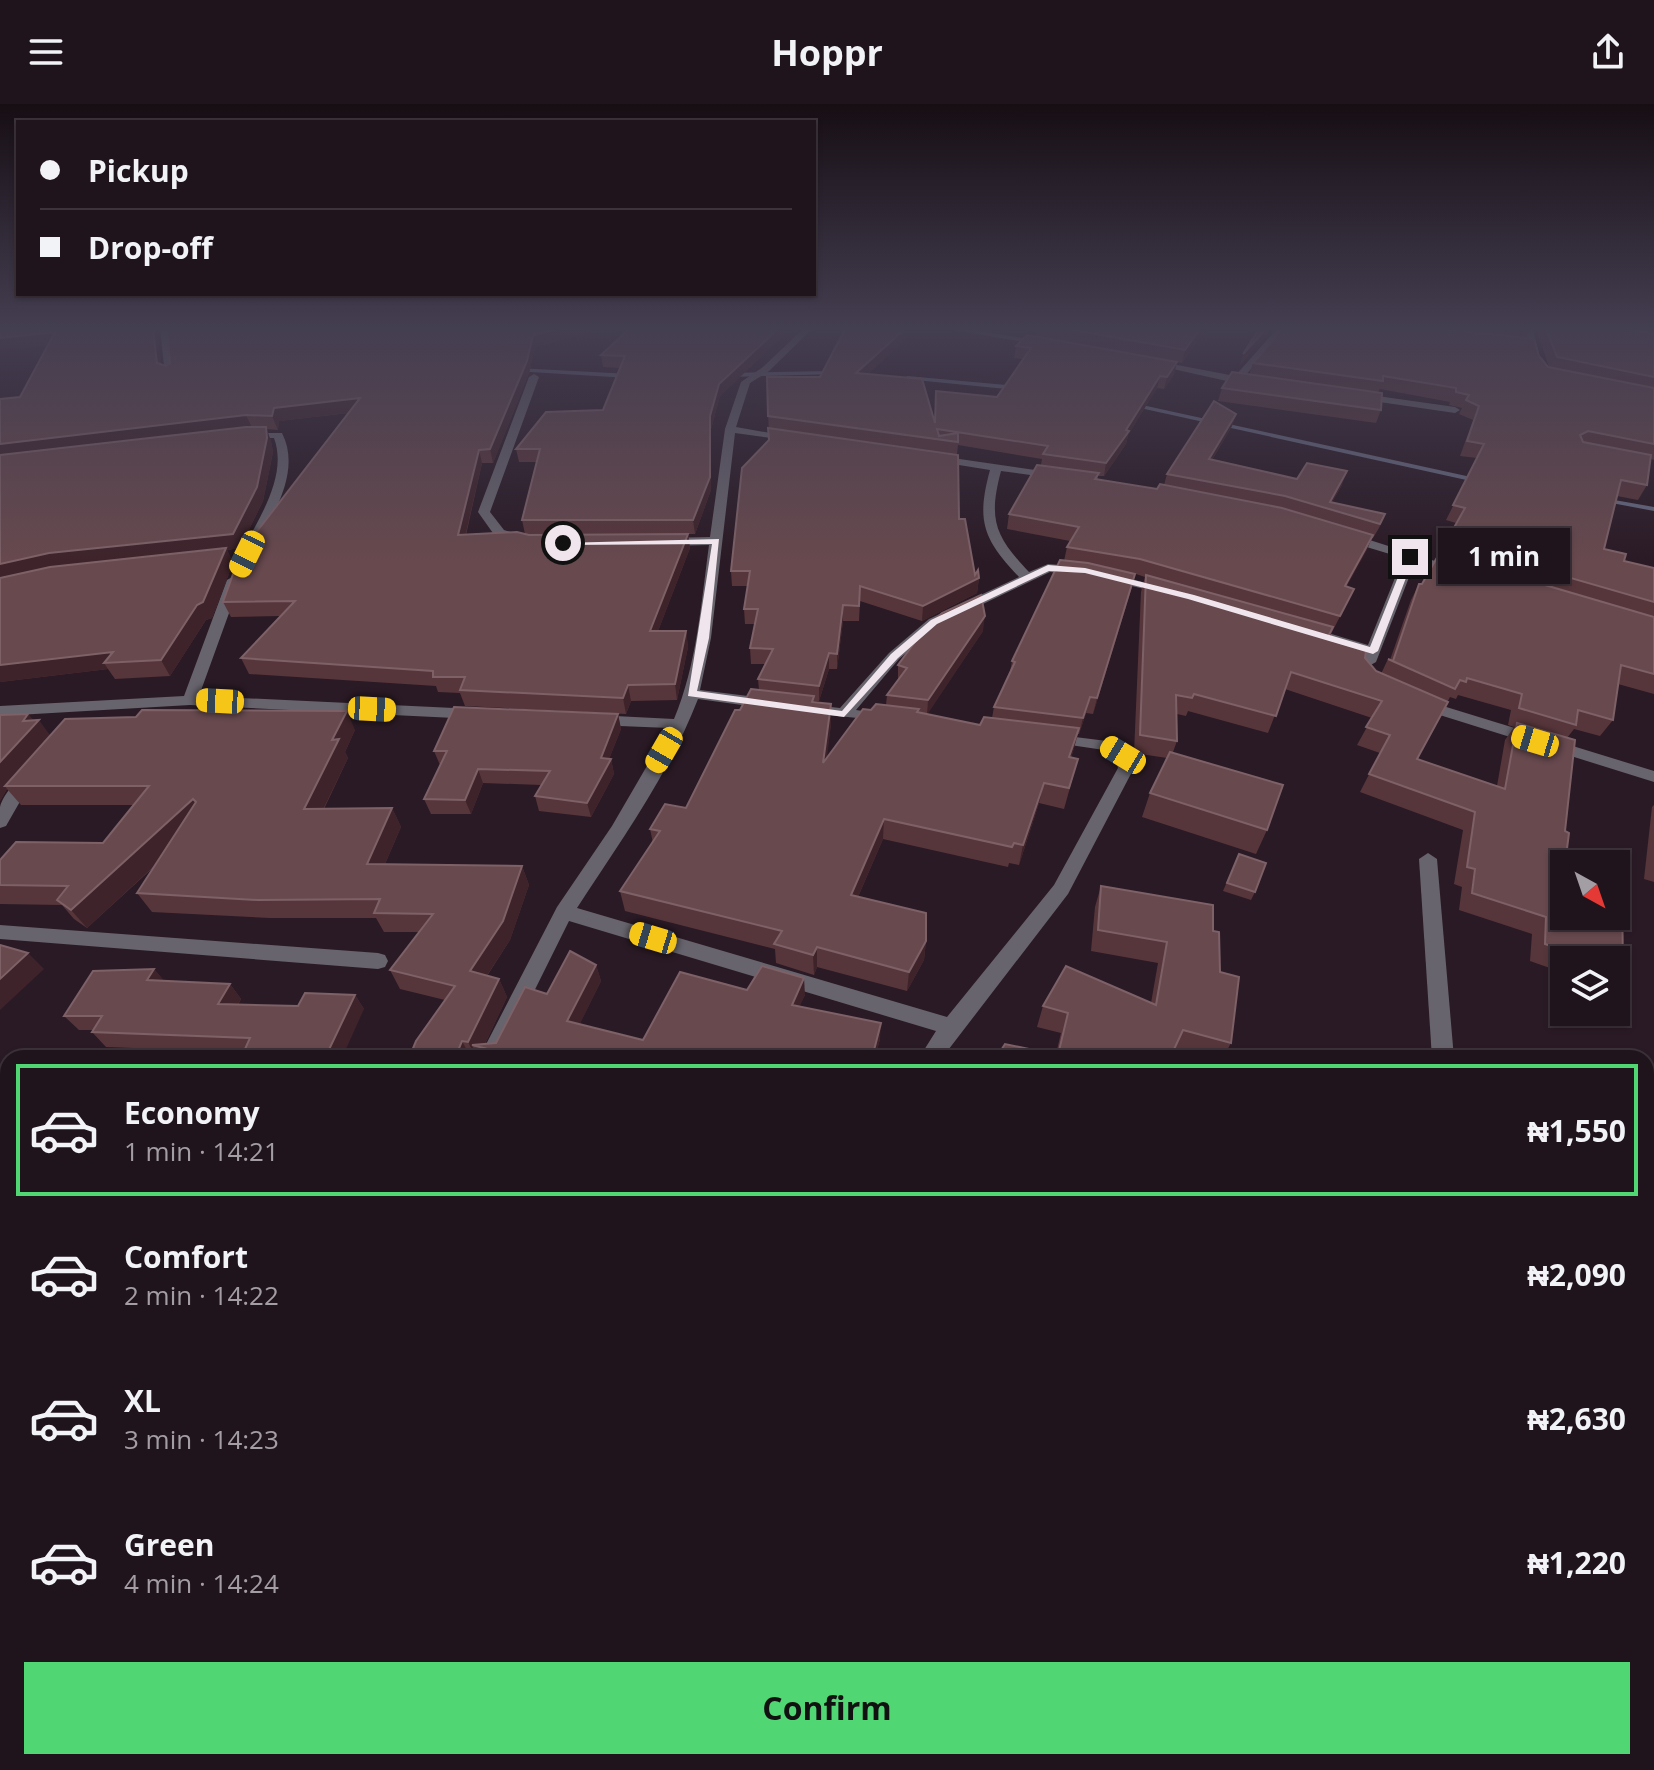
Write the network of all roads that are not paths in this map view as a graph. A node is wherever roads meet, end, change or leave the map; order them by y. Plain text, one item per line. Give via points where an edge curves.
1 (523, 407) edge
2 (738, 407) edge
3 (1431, 407) edge
4 (1455, 410) edge
5 (730, 429) junction
6 (237, 436) edge
7 (808, 440) edge
8 (913, 455) edge
9 (996, 467) junction
10 (1070, 478) edge
11 (1333, 532) edge
12 (716, 541) junction
13 (655, 542) edge
14 (533, 543) edge
15 (247, 554) junction
16 (232, 555) dead end
17 (1410, 557) junction
18 (1471, 575) edge
19 (1027, 577) junction
20 (1191, 597) edge
21 (1297, 628) edge
22 (1373, 651) junction
23 (1373, 683) edge
24 (692, 694) junction
25 (1403, 698) edge
26 (190, 700) junction
27 (96, 704) junction
28 (0, 711) edge
29 (844, 714) junction
30 (494, 715) edge
31 (572, 719) edge
32 (892, 719) edge
33 (680, 724) junction
34 (76, 727) edge
35 (1034, 736) edge
36 (45, 761) edge
37 (1654, 777) edge
38 (0, 822) edge
39 (1428, 859) dead end
40 (564, 912) junction
41 (0, 932) edge
42 (378, 961) dead end
43 (951, 1027) junction
44 (494, 1050) edge
45 (935, 1050) edge
46 (1442, 1050) edge

1 - 14 street via 484,512 490,527 506,538
2 - 5 street
3 - 4 street
5 - 7 street
5 - 12 street
6 - 15 street via 278,435 283,452 282,480
8 - 9 street
9 - 10 street
9 - 19 street via 987,522 997,547
11 - 17 street
12 - 13 street
12 - 24 street
15 - 16 street
15 - 26 street
17 - 18 street
17 - 22 street
19 - 20 street via 1048,568 1071,569
19 - 29 street via 934,622 894,656
21 - 22 street
22 - 23 street via 1367,673
24 - 29 street
24 - 33 street
25 - 37 street
26 - 27 street
26 - 30 street
27 - 28 street
27 - 34 street
29 - 32 street
31 - 33 street
33 - 40 street
35 - 43 street via 1109,746 1123,755 1126,768 1061,889
36 - 38 street
39 - 46 street
40 - 43 street
40 - 44 street
41 - 42 street
43 - 45 street

